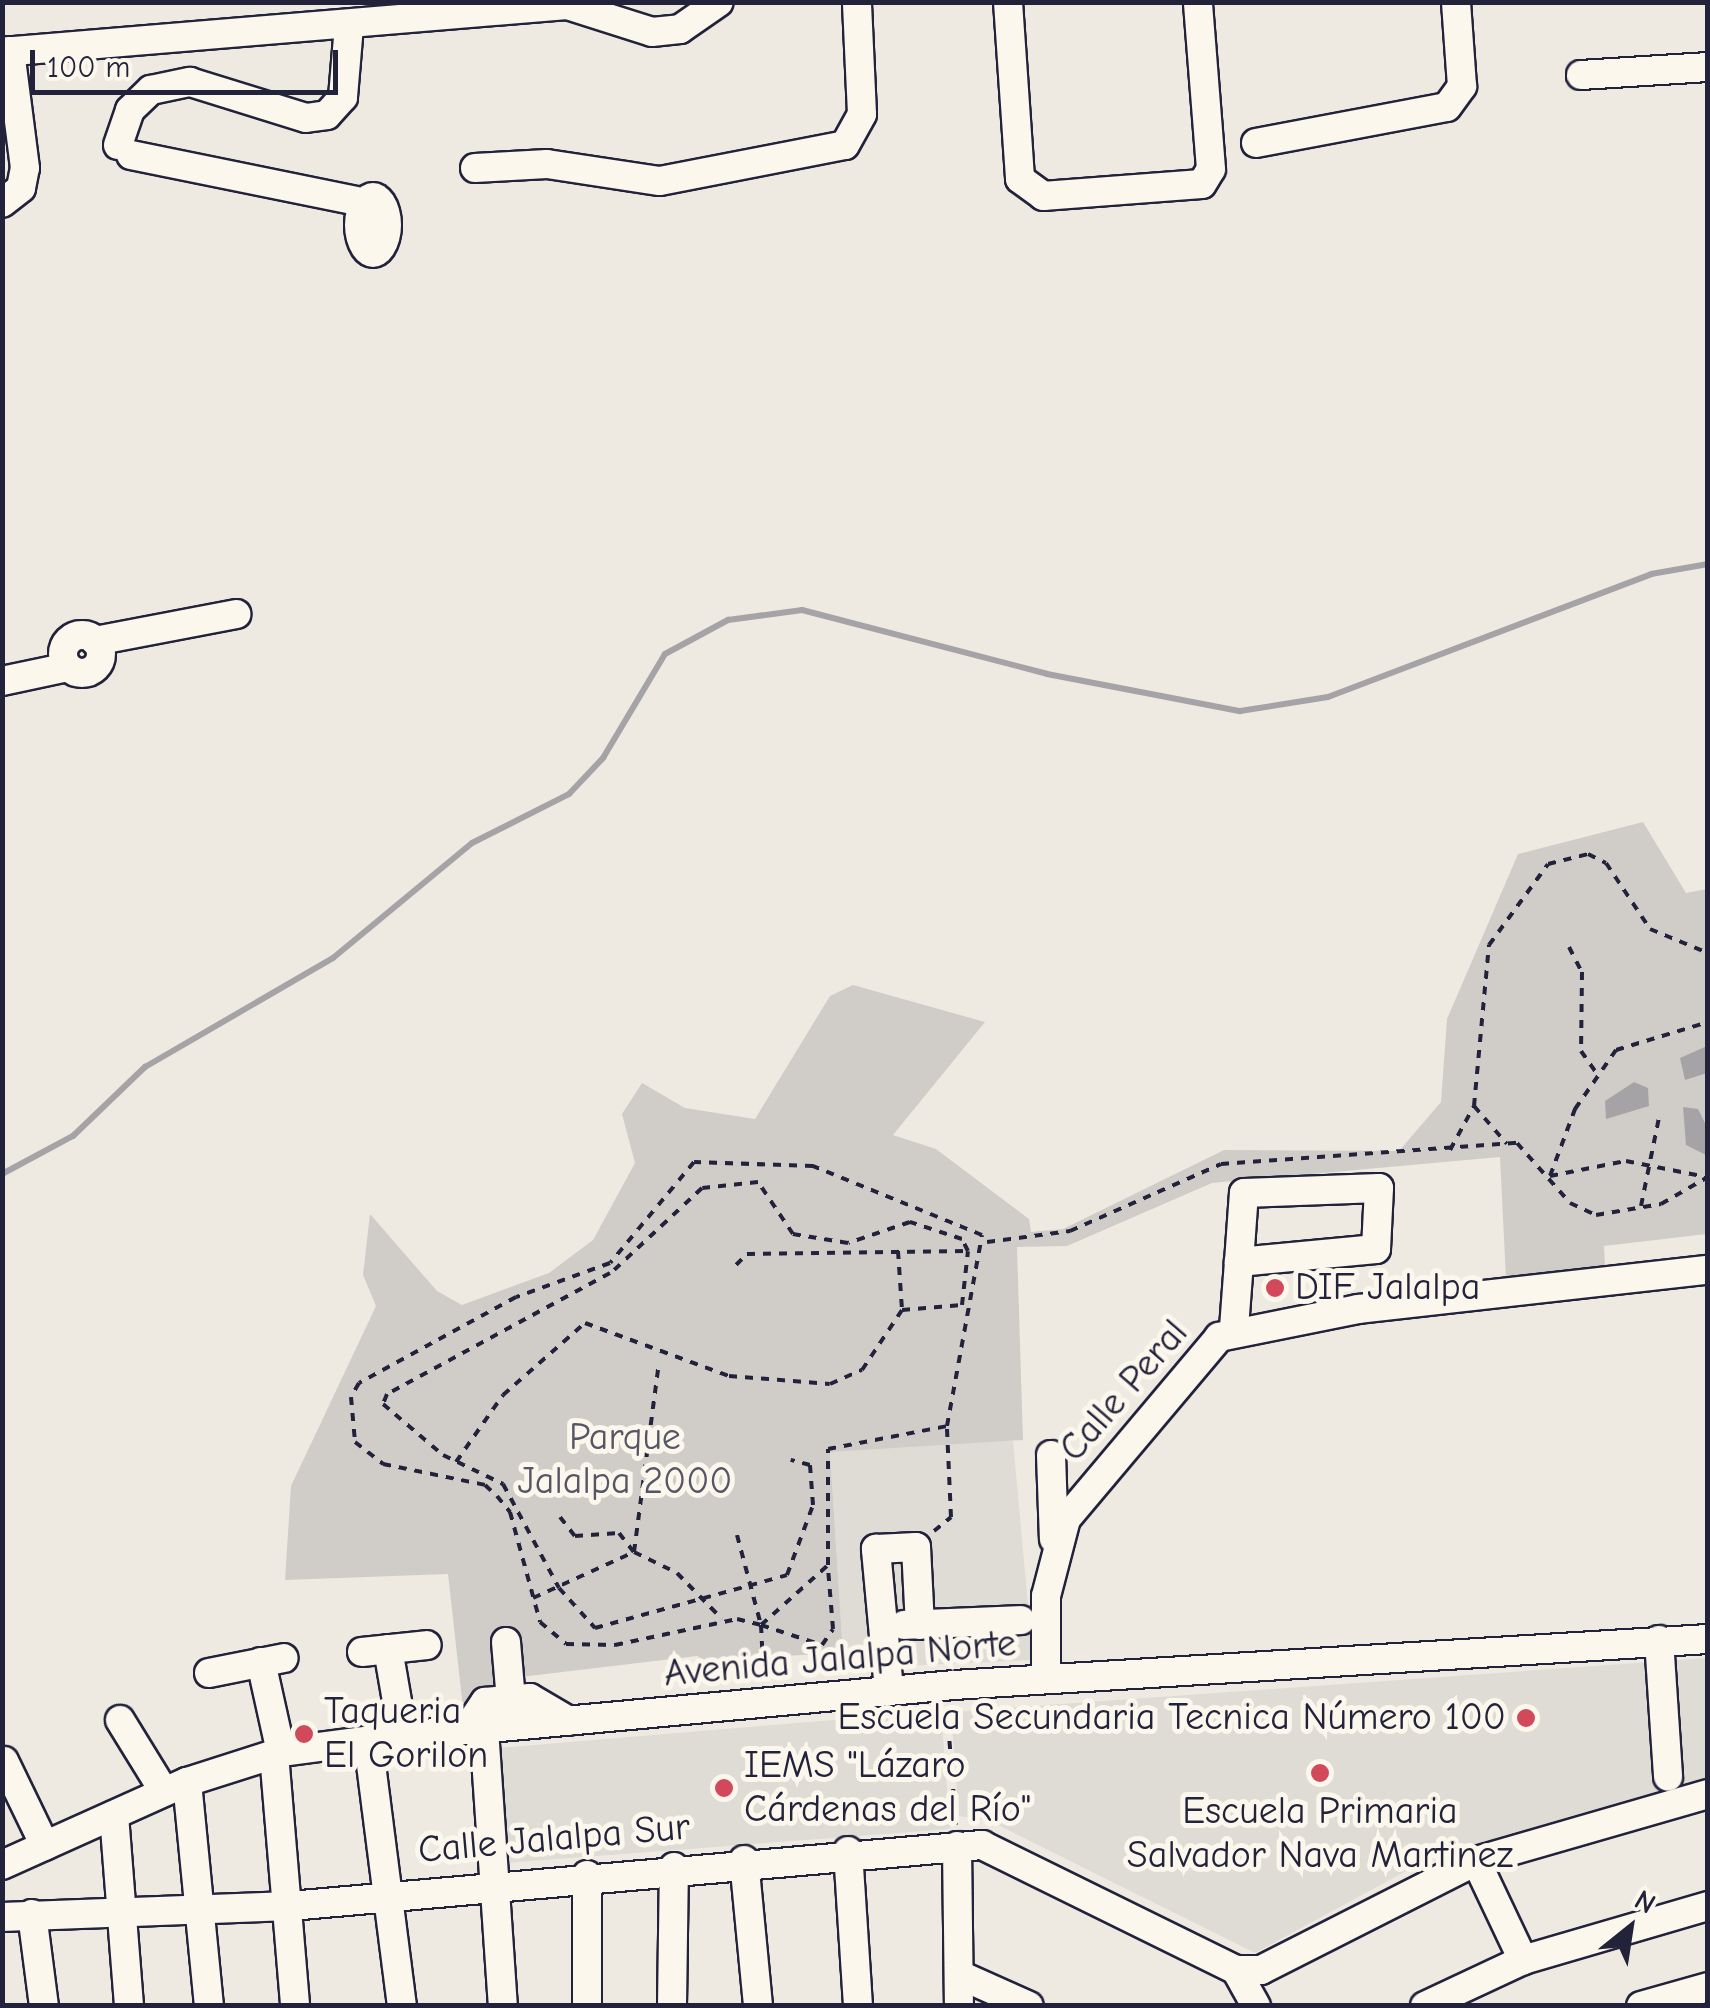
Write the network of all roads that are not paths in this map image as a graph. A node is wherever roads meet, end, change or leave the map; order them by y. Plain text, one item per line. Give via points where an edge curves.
1 (719, 2) edge
2 (857, 2) edge
3 (1008, 2) edge
4 (1198, 2) edge
5 (1456, 2) edge
6 (567, 4) edge
7 (404, 12) edge
8 (349, 26) junction
9 (6, 51) edge
10 (1708, 67) edge
11 (1581, 75) dead end
12 (1256, 142) dead end
13 (476, 168) dead end
14 (361, 202) dead end
15 (2, 203) edge
16 (236, 614) dead end
17 (2, 681) edge
18 (1238, 1262) junction
19 (1708, 1270) edge
20 (1234, 1328) junction
21 (1051, 1455) dead end
22 (1054, 1550) junction
23 (1021, 1620) dead end
24 (883, 1625) junction
25 (920, 1625) junction
26 (1659, 1640) junction
27 (1708, 1640) edge
28 (506, 1642) dead end
29 (427, 1645) dead end
30 (208, 1673) dead end
31 (1046, 1678) junction
32 (889, 1690) junction
33 (510, 1700) junction
34 (120, 1720) dead end
35 (568, 1721) junction
36 (475, 1730) junction
37 (402, 1736) junction
38 (368, 1741) junction
39 (278, 1753) junction
40 (10, 1758) edge
41 (1668, 1777) dead end
42 (175, 1786) junction
43 (1708, 1794) edge
44 (114, 1815) junction
45 (957, 1839) junction
46 (45, 1846) junction
47 (848, 1851) junction
48 (744, 1860) junction
49 (1476, 1861) junction
50 (2, 1865) edge
51 (674, 1867) junction
52 (587, 1875) junction
53 (494, 1882) junction
54 (383, 1892) junction
55 (203, 1906) junction
56 (290, 1906) junction
57 (1708, 1906) edge
58 (122, 1908) junction
59 (32, 1914) junction
60 (2, 1917) edge
61 (1523, 1960) junction
62 (1236, 1970) junction
63 (962, 1976) junction
64 (1708, 1987) edge
65 (44, 2006) edge
66 (129, 2006) edge
67 (209, 2006) edge
68 (295, 2006) edge
69 (402, 2006) edge
70 (503, 2006) edge
71 (587, 2006) edge
72 (672, 2006) edge
73 (758, 2006) edge
74 (858, 2006) edge
75 (959, 2006) edge
76 (1029, 2006) edge
77 (1256, 2006) edge
78 (1425, 2006) edge
79 (1641, 2006) edge

1 - 6 street via 680,29 652,32
2 - 13 street via 862,114 845,145 660,181 547,164
3 - 4 street via 1020,178 1043,196 1202,184 1211,169
5 - 12 street via 1462,86 1447,107
6 - 7 street
7 - 8 street
8 - 9 street
8 - 14 street via 343,97 327,115 306,118 190,82 151,90 130,110 125,150
9 - 15 street via 25,168 21,188
10 - 11 street
16 - 17 street via 95,641 71,638 68,667
18 - 18 street via 1376,1250 1379,1188 1244,1193
18 - 20 street
19 - 20 street, Calle Peral
20 - 22 street, Calle Peral via 1133,1430
21 - 22 street
22 - 31 street, Calle Peral
23 - 25 street
24 - 25 street
24 - 25 street via 876,1549 916,1547
24 - 32 street
26 - 27 street, Avenida Jalalpa Norte
26 - 31 street, Avenida Jalalpa Norte
26 - 41 street
28 - 33 street
29 - 37 street via 375,1650
30 - 39 street via 272,1660
31 - 32 street, Avenida Jalalpa Norte
32 - 35 street, Avenida Jalalpa Norte
33 - 35 street via 530,1698
33 - 36 street via 485,1702
34 - 42 street
35 - 36 street, Avenida Jalalpa Norte
36 - 37 street, Avenida Jalalpa Norte
36 - 53 street
37 - 38 street, Avenida Jalalpa Norte
38 - 39 street, Avenida Jalalpa Norte
38 - 54 street
39 - 42 street, Avenida Jalalpa Norte
39 - 56 street
40 - 46 street
42 - 44 street, Avenida Jalalpa Norte
42 - 55 street
43 - 49 street
44 - 46 street, Avenida Jalalpa Norte
44 - 58 street
45 - 47 street, Calle Jalalpa Sur
45 - 62 street, Calle Jalalpa Sur via 1008,1852
45 - 63 street
46 - 50 street, Avenida Jalalpa Norte
47 - 48 street, Calle Jalalpa Sur
47 - 74 street
48 - 51 street, Calle Jalalpa Sur
48 - 73 street
49 - 61 street
49 - 62 street via 1262,1970
51 - 52 street, Calle Jalalpa Sur
51 - 72 street
52 - 53 street, Calle Jalalpa Sur
52 - 71 street
53 - 54 street, Calle Jalalpa Sur
53 - 70 street
54 - 56 street, Calle Jalalpa Sur
54 - 69 street
55 - 56 street, Calle Jalalpa Sur
55 - 58 street, Calle Jalalpa Sur
55 - 67 street
56 - 68 street
57 - 61 street
58 - 59 street, Calle Jalalpa Sur
58 - 66 street
59 - 60 street, Calle Jalalpa Sur
59 - 65 street
61 - 78 street
62 - 77 street
63 - 75 street
63 - 76 street
64 - 79 street

